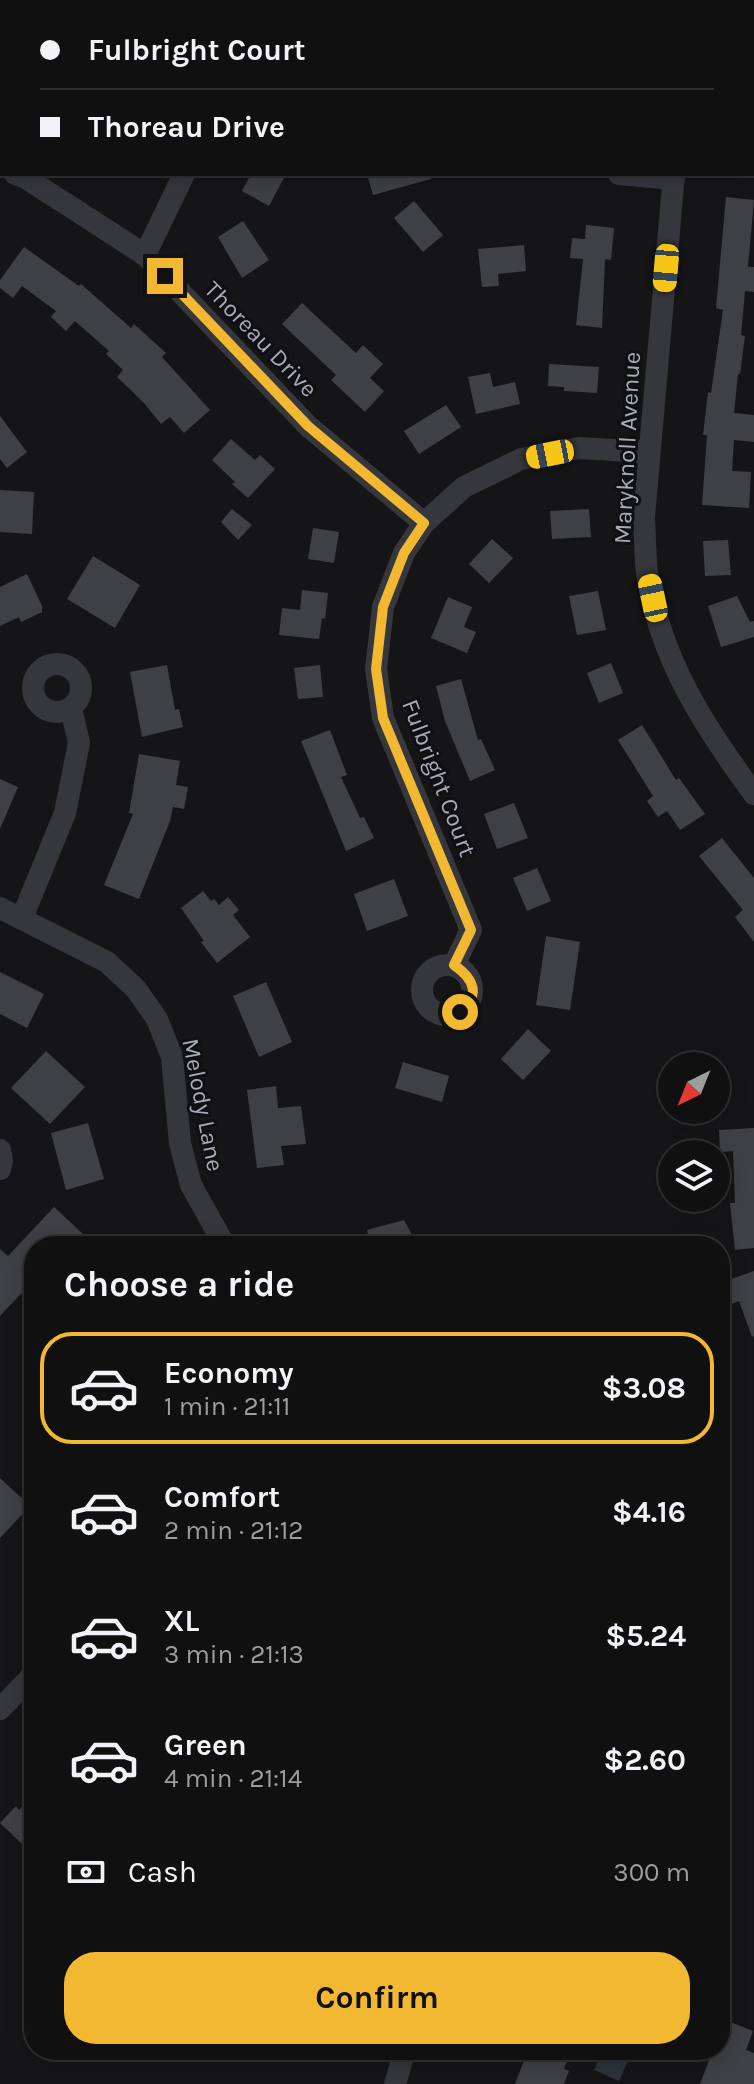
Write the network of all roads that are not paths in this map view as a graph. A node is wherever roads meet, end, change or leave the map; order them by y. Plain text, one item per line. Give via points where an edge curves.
1 (18, 176) edge
2 (183, 176) edge
3 (674, 176) edge
4 (145, 255) junction
5 (649, 452) junction
6 (424, 523) junction
7 (71, 708) dead end
8 (754, 794) edge
9 (0, 908) edge
10 (22, 918) junction
11 (454, 965) dead end
12 (0, 1150) edge
13 (0, 1169) edge
14 (219, 1236) edge
15 (24, 1684) edge
16 (0, 1709) edge
17 (402, 2060) edge
18 (395, 2084) edge

1 - 4 street, Thoreau Drive
2 - 4 street
3 - 5 street, Maryknoll Avenue
4 - 6 street, Thoreau Drive via 308,426
5 - 6 street, Fulbright Court via 579,448 521,459 464,487
5 - 8 street, Maryknoll Avenue via 644,517 647,573 658,624 681,684
6 - 11 street, Fulbright Court via 404,553 383,607 376,669 383,718 471,930
7 - 10 street via 79,743 65,813
9 - 10 street, Melody Lane
10 - 14 street, Melody Lane via 107,962 157,1019 172,1057 180,1143 191,1185
12 - 13 street
15 - 16 street
17 - 18 street

